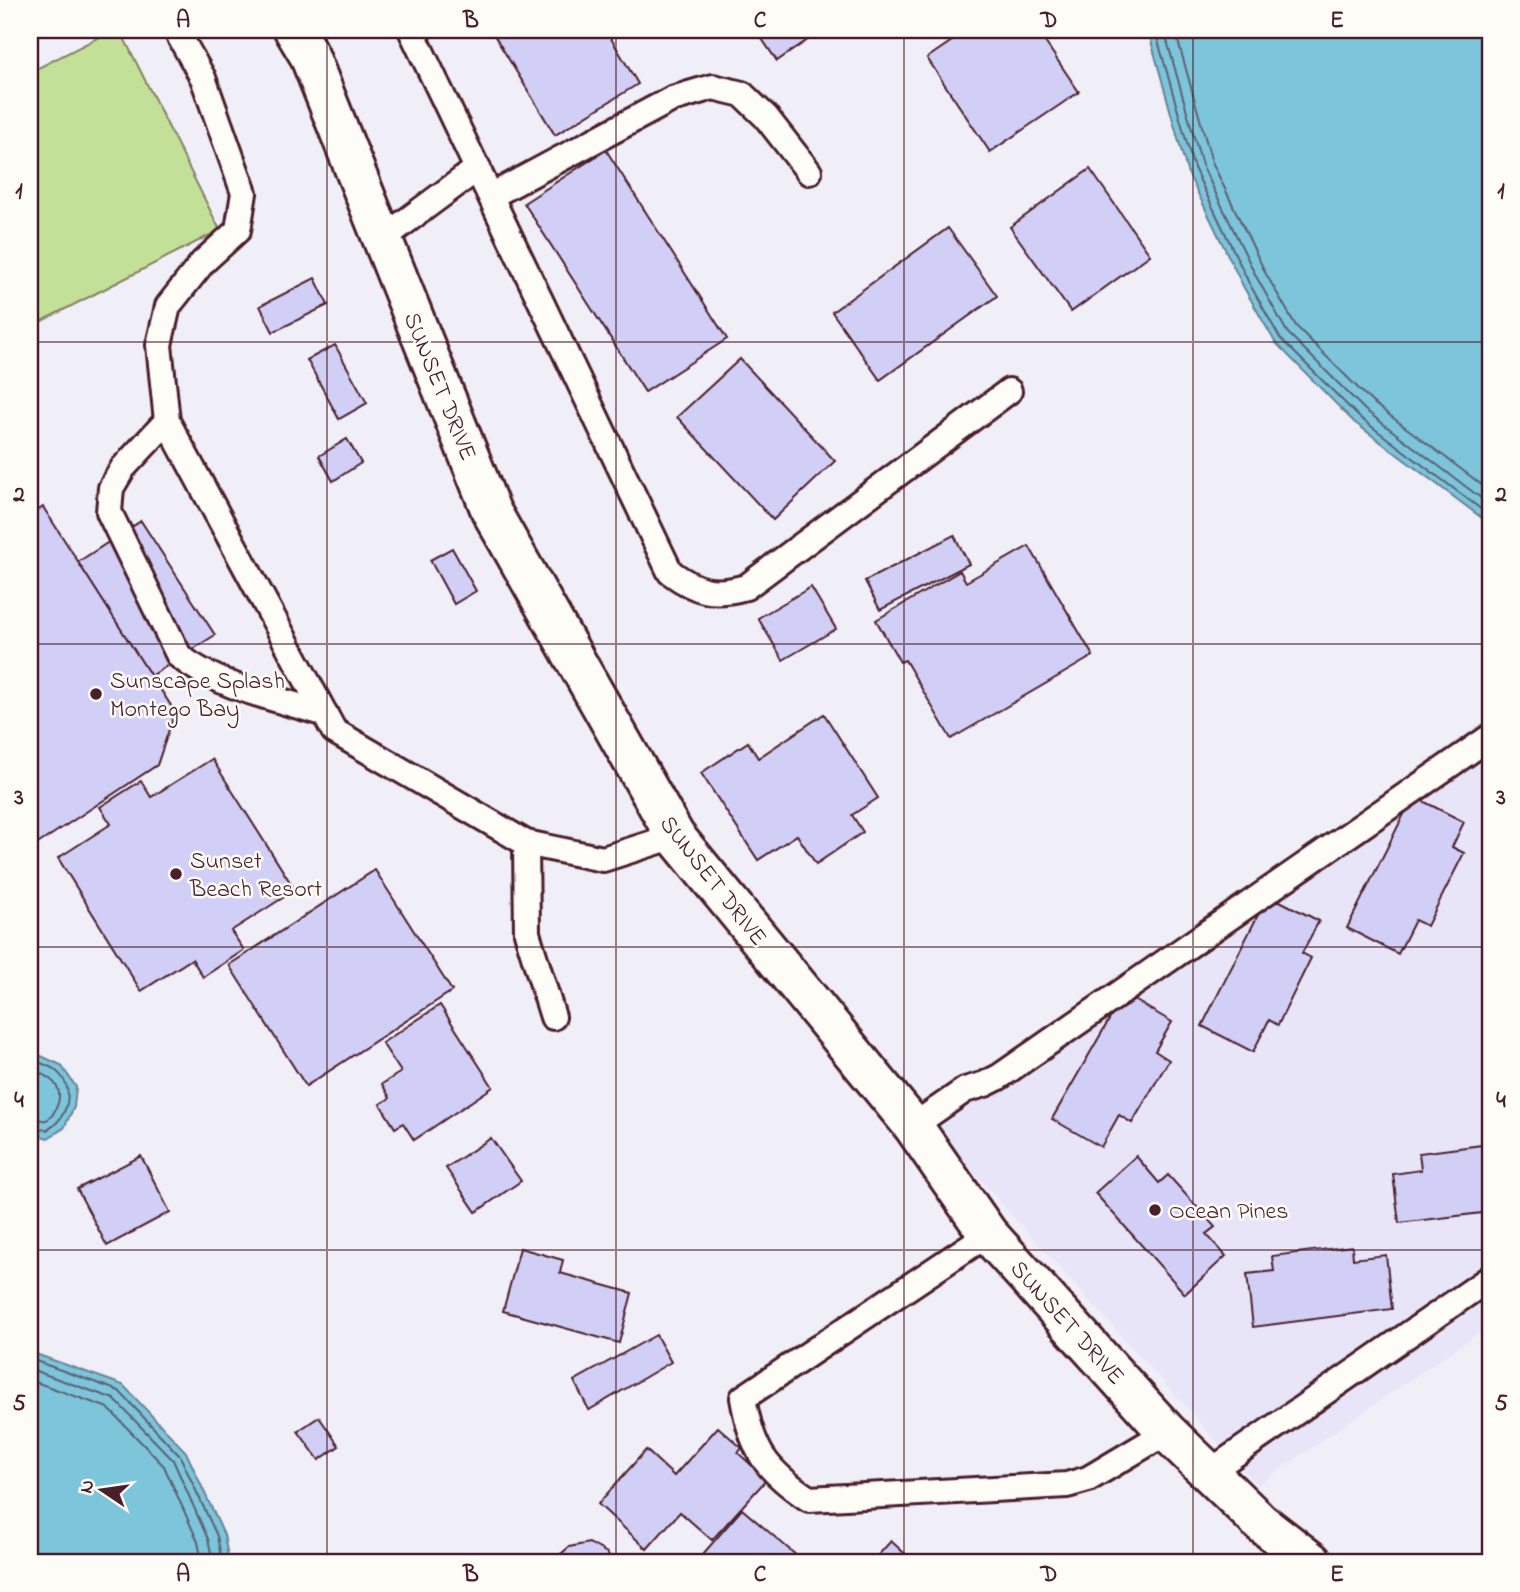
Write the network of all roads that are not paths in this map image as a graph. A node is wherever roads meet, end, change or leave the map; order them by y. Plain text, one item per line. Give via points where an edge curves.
1 (176, 30) edge
2 (294, 30) edge
3 (411, 30) edge
4 (478, 168) junction
5 (809, 173) dead end
6 (491, 196) junction
7 (382, 239) junction
8 (1009, 391) dead end
9 (167, 421) junction
10 (325, 714) junction
11 (1490, 737) edge
12 (675, 836) junction
13 (526, 843) junction
14 (553, 1017) dead end
15 (913, 1126) junction
16 (988, 1234) junction
17 (1490, 1278) edge
18 (1167, 1432) junction
19 (1208, 1473) junction
20 (1312, 1562) edge

1 - 9 lane via 203,78 244,193 238,230 203,262 168,306 159,345
2 - 7 street, SUNSET DRIVE via 309,55
3 - 4 lane
4 - 6 lane
4 - 7 lane
5 - 6 lane via 742,94 713,87 672,99
6 - 8 lane via 670,572 706,592 746,587
7 - 12 street, SUNSET DRIVE via 491,511
9 - 10 lane
9 - 10 lane via 123,468 111,488 109,512 180,656 195,669 219,679
10 - 13 lane via 334,732
11 - 15 lane via 999,1077 965,1090
12 - 13 lane via 603,859
12 - 15 street, SUNSET DRIVE
13 - 14 lane via 527,933
15 - 16 street, SUNSET DRIVE
16 - 18 street, SUNSET DRIVE
16 - 18 lane via 743,1398 748,1429 757,1448 783,1482 809,1499 1067,1485 1088,1479
17 - 19 lane
18 - 19 street, SUNSET DRIVE
19 - 20 street, SUNSET DRIVE

